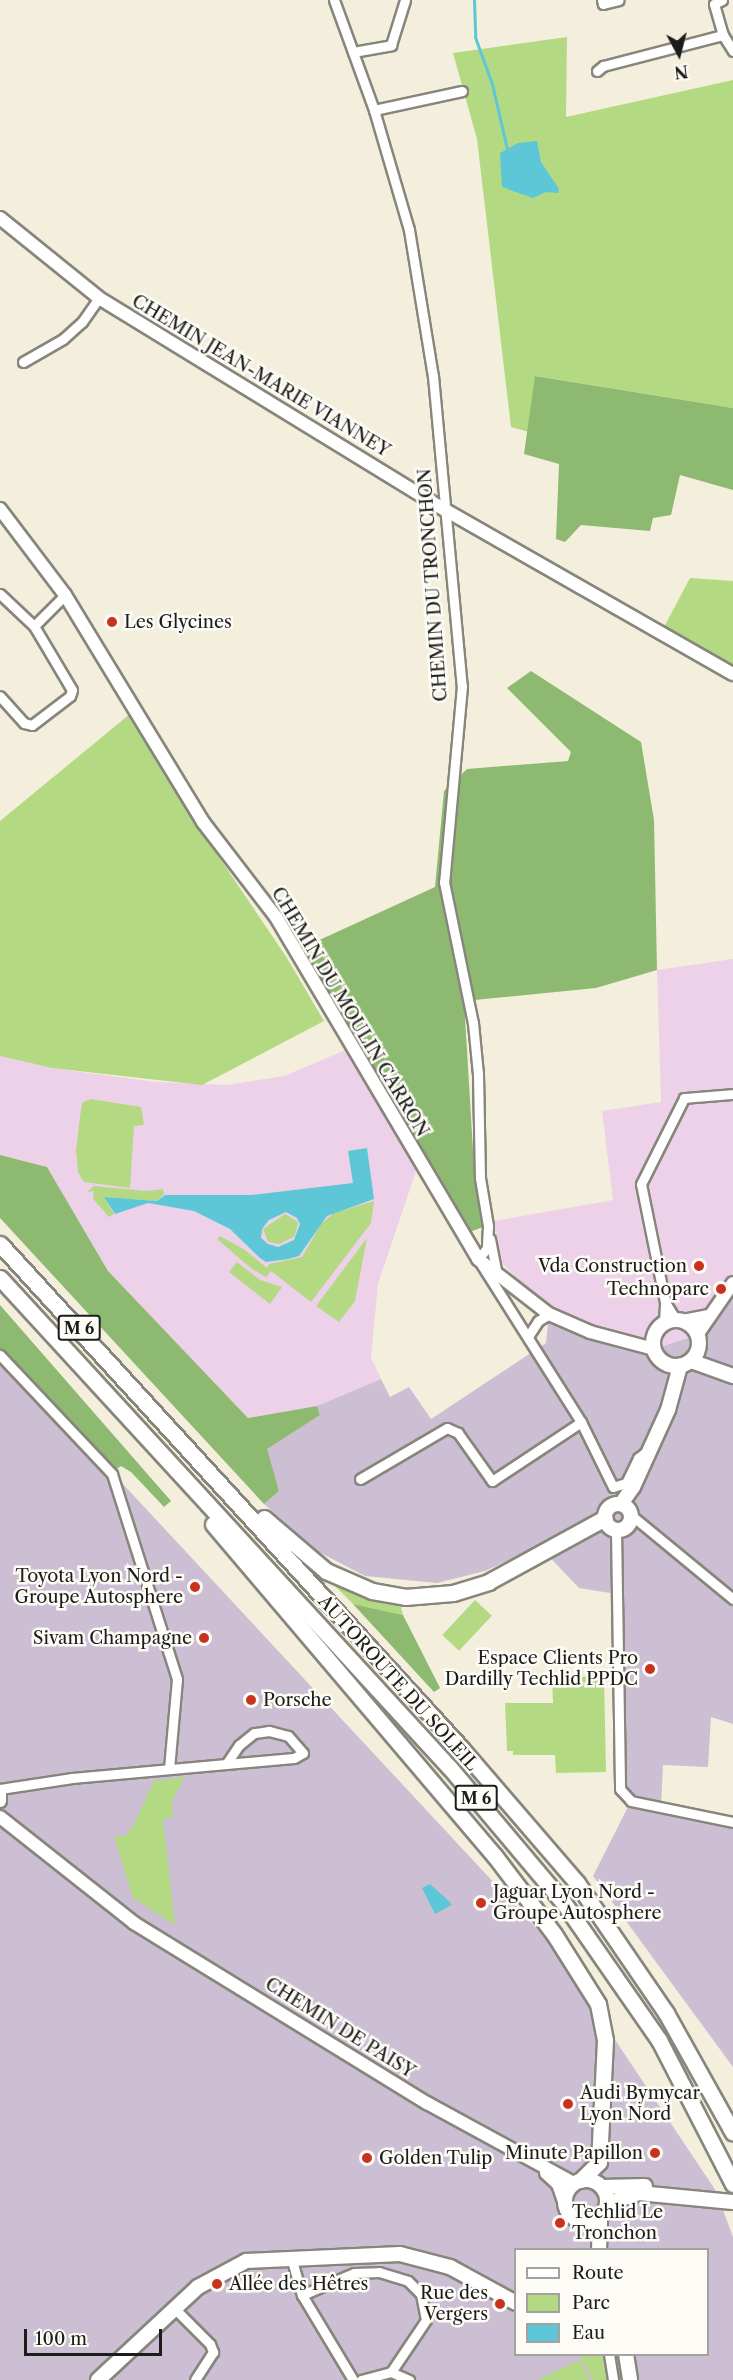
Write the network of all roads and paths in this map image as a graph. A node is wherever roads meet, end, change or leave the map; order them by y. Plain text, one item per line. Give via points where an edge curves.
1 (334, 0) edge
2 (405, 0) edge
3 (602, 0) edge
4 (619, 0) edge
5 (722, 0) edge
6 (723, 35) junction
7 (733, 51) edge
8 (353, 52) junction
9 (597, 71) dead end
10 (462, 91) dead end
11 (374, 110) junction
12 (0, 218) edge
13 (99, 298) junction
14 (24, 362) dead end
15 (0, 509) edge
16 (447, 511) junction
17 (0, 594) edge
18 (65, 595) junction
19 (34, 626) junction
20 (733, 674) edge
21 (0, 696) edge
22 (733, 1094) edge
23 (488, 1226) junction
24 (0, 1244) edge
25 (478, 1259) junction
26 (497, 1275) junction
27 (0, 1278) edge
28 (733, 1283) edge
29 (549, 1314) junction
30 (708, 1316) junction
31 (675, 1322) junction
32 (529, 1335) junction
33 (698, 1335) junction
34 (654, 1342) junction
35 (0, 1355) edge
36 (684, 1361) junction
37 (728, 1374) edge
38 (157, 1412) junction
39 (581, 1422) junction
40 (649, 1450) junction
41 (161, 1455) junction
42 (360, 1479) dead end
43 (627, 1509) junction
44 (605, 1518) junction
45 (616, 1530) junction
46 (733, 1599) edge
47 (226, 1764) junction
48 (169, 1769) junction
49 (0, 1791) edge
50 (0, 1801) edge
51 (0, 1808) edge
52 (0, 1817) edge
53 (733, 1822) edge
54 (18, 1830) junction
55 (733, 2133) edge
56 (530, 2159) junction
57 (578, 2182) junction
58 (733, 2184) edge
59 (602, 2187) junction
60 (670, 2195) junction
61 (733, 2202) edge
62 (565, 2204) junction
63 (607, 2204) junction
64 (600, 2217) junction
65 (580, 2222) junction
66 (599, 2246) edge
67 (291, 2257) junction
68 (302, 2295) junction
69 (514, 2301) edge
70 (174, 2308) junction
71 (609, 2356) edge
72 (626, 2356) edge
73 (391, 2372) junction
74 (98, 2380) edge
75 (195, 2380) edge
76 (353, 2380) edge
77 (361, 2380) edge
78 (409, 2380) edge
79 (613, 2380) edge
80 (630, 2380) edge

1 - 8 street, CHEMIN DU TRONCHON
2 - 8 street via 391,45
3 - 4 street
5 - 6 street via 714,4
6 - 7 street
6 - 9 street via 603,66
8 - 11 street, CHEMIN DU TRONCHON
10 - 11 street
11 - 16 street, CHEMIN DU TRONCHON via 409,230 433,376
12 - 13 street, CHEMIN JEAN-MARIE VIANNEY
13 - 14 street via 82,322 63,339
13 - 16 street, CHEMIN JEAN-MARIE VIANNEY
15 - 18 street, CHEMIN DU MOULIN CARRON
16 - 20 street, CHEMIN JEAN-MARIE VIANNEY
16 - 23 street, CHEMIN DU TRONCHON via 462,686 444,882 473,1023
17 - 19 street
18 - 19 street
18 - 25 street, CHEMIN DU MOULIN CARRON via 204,822 276,917
19 - 21 street via 70,684 70,696 32,725 24,723
22 - 31 street via 684,1098 641,1185 665,1302
23 - 25 street, CHEMIN DU TRONCHON via 487,1248
23 - 26 street
24 - 38 highway, AUTOROUTE DU SOLEIL / M 6
25 - 26 street
25 - 32 street, CHEMIN DU MOULIN CARRON
26 - 29 street
27 - 41 highway, AUTOROUTE DU SOLEIL / M 6
28 - 30 street
29 - 32 street via 538,1321
29 - 34 street via 590,1332
30 - 31 street
30 - 33 street
31 - 33 main road
31 - 34 main road
32 - 39 street, CHEMIN DU MOULIN CARRON
33 - 36 main road
34 - 36 main road
35 - 48 street via 112,1474 177,1679
36 - 37 main road
36 - 40 main road
38 - 44 highway via 296,1549 326,1571 372,1591 421,1597 488,1582
38 - 55 highway, AUTOROUTE DU SOLEIL / M 6 via 577,1883 666,2013
39 - 40 street, CHEMIN DU MOULIN CARRON via 616,1487 626,1483 638,1458
39 - 42 street via 492,1481 458,1432 447,1428
40 - 43 main road
41 - 57 highway via 226,1541 514,1881 554,1934 598,2004 605,2040 599,2162
41 - 58 highway, AUTOROUTE DU SOLEIL / M 6 via 450,1768 563,1902 658,2040
43 - 44 main road via 609,1507
43 - 45 main road via 628,1526
43 - 46 street
44 - 45 main road
45 - 53 street via 621,1794 631,1801
47 - 47 street via 294,1758 303,1753 288,1736 269,1731 254,1733 238,1745
47 - 48 street
48 - 49 street
49 - 50 street
51 - 54 street
52 - 54 street
54 - 56 street, CHEMIN DE PAISY via 134,1923 388,2080
56 - 57 street, CHEMIN DE PAISY
56 - 62 street, CHEMIN DE PAISY via 558,2184
57 - 59 main road via 594,2181
57 - 62 main road via 567,2192
59 - 60 main road via 648,2187
59 - 63 main road
60 - 61 main road
60 - 63 main road via 639,2193
62 - 65 main road via 570,2215
63 - 64 main road
64 - 65 main road
64 - 66 main road
65 - 66 main road
67 - 68 street
67 - 69 main road via 400,2254 424,2258 450,2267
67 - 70 main road via 264,2258 234,2266 198,2287
68 - 73 street via 354,2273 379,2272 408,2281 421,2294 426,2320
68 - 76 street
70 - 74 main road
70 - 75 street via 210,2344 213,2352
71 - 79 street
72 - 80 main road
73 - 77 street
73 - 78 street

